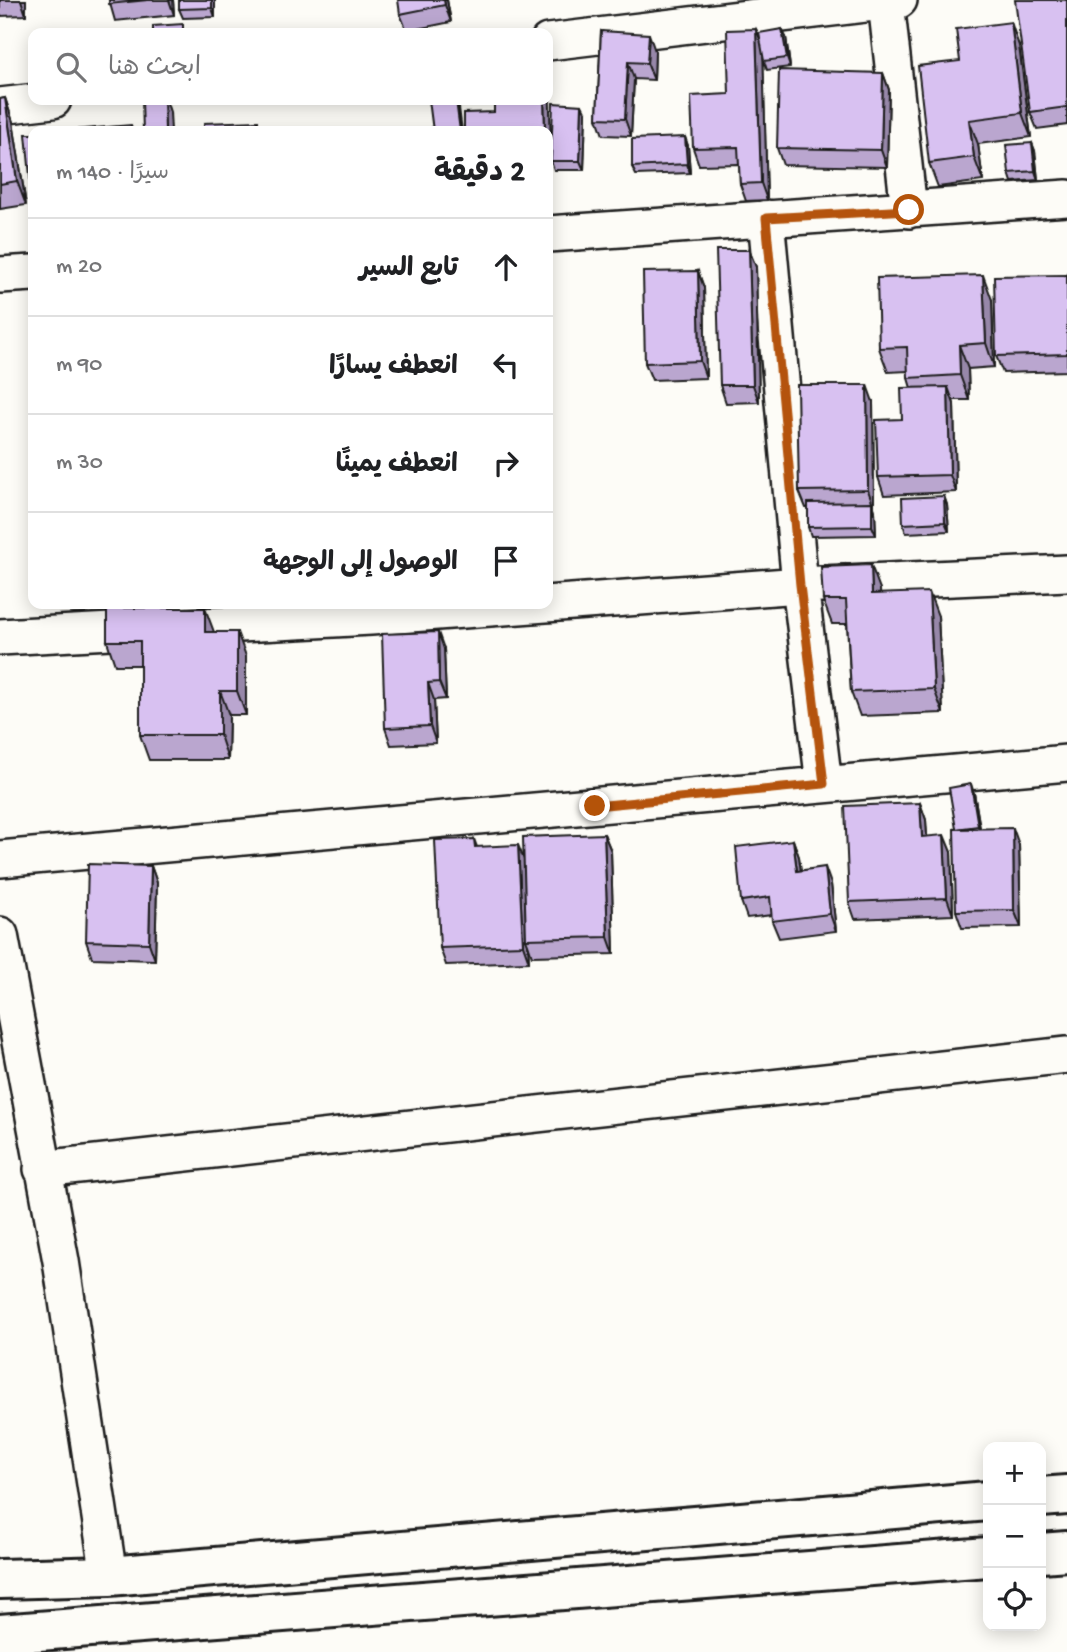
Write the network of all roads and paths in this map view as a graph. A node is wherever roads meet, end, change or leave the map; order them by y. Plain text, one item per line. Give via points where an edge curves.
1 (893, 1) edge
2 (553, 40) edge
3 (28, 103) edge
4 (0, 106) edge
5 (1067, 198) edge
6 (909, 210) junction
7 (766, 218) junction
8 (553, 234) edge
9 (28, 273) edge
10 (0, 275) edge
11 (1067, 573) edge
12 (800, 585) junction
13 (553, 603) edge
14 (478, 609) edge
15 (0, 637) edge
16 (1067, 763) edge
17 (824, 784) junction
18 (0, 859) edge
19 (0, 935) edge
20 (4, 971) edge
21 (1067, 1055) edge
22 (42, 1169) junction
23 (1067, 1495) edge
24 (1046, 1497) edge
25 (983, 1502) edge
26 (1067, 1551) edge
27 (1046, 1553) edge
28 (983, 1558) edge
29 (109, 1576) junction
30 (0, 1579) edge
31 (0, 1634) edge

1 - 2 street
1 - 6 street
3 - 4 street
5 - 6 street
6 - 7 street
7 - 8 street
7 - 12 street
9 - 10 street
11 - 12 street
12 - 13 street
12 - 17 street
14 - 15 street
16 - 17 street
17 - 18 street
19 - 20 street
20 - 22 street
21 - 22 street
22 - 29 street via 61,1261
23 - 24 street
25 - 29 street
26 - 27 street
28 - 31 street
29 - 30 street

